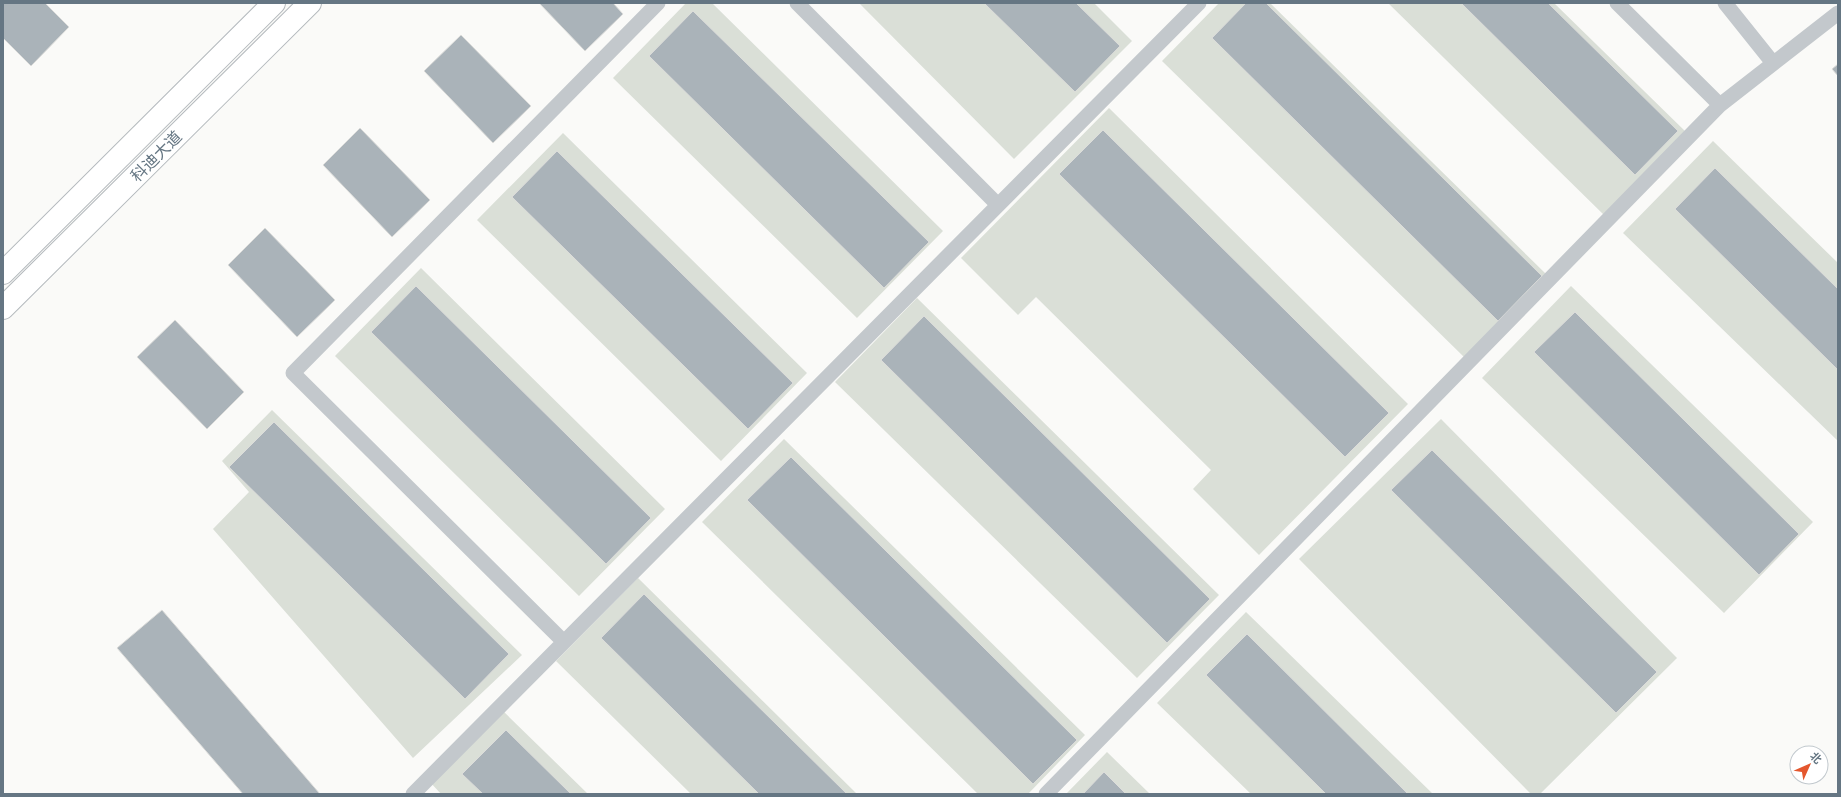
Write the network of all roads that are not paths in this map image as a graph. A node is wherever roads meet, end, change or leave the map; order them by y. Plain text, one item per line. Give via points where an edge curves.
1 (274, 3) edge
2 (310, 3) edge
3 (658, 3) edge
4 (797, 3) edge
5 (1199, 3) edge
6 (1617, 3) edge
7 (1726, 3) edge
8 (1838, 12) edge
9 (1773, 63) junction
10 (1720, 105) junction
11 (998, 205) junction
12 (3, 273) edge
13 (3, 308) edge
14 (564, 642) junction
15 (413, 794) edge
16 (1046, 794) edge

1 - 12 main road, 科迪大道
2 - 13 main road, 科迪大道
3 - 14 lane via 293,373
4 - 11 lane
5 - 11 lane
6 - 10 lane
7 - 9 lane
8 - 9 lane
9 - 10 lane
10 - 16 lane
11 - 14 lane
14 - 15 lane

